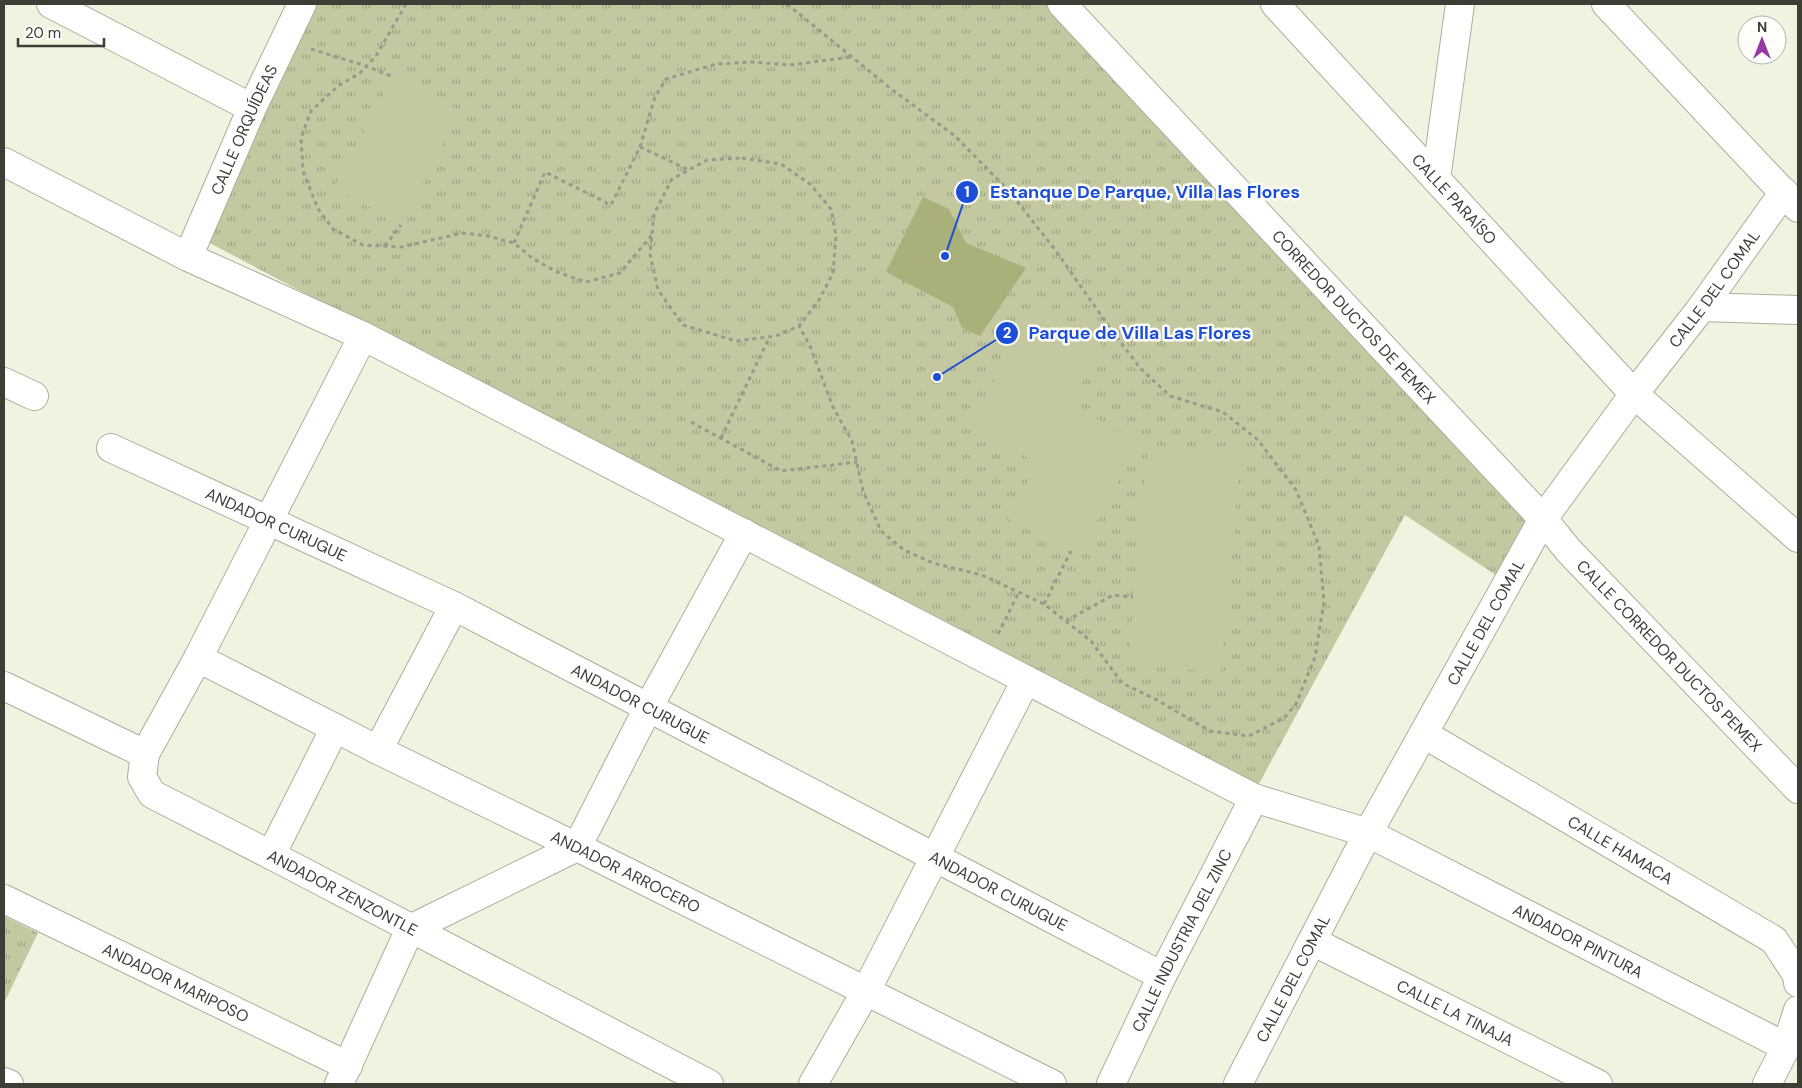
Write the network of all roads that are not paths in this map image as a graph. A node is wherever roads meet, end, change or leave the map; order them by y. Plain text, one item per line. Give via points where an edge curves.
1 (51, 4) edge
2 (301, 4) edge
3 (1062, 4) edge
4 (1275, 4) edge
5 (1460, 4) edge
6 (1606, 4) edge
7 (252, 108) junction
8 (4, 162) edge
9 (1436, 179) junction
10 (1791, 200) edge
11 (188, 257) junction
12 (1702, 308) junction
13 (1798, 310) edge
14 (363, 336) junction
15 (4, 382) edge
16 (1634, 394) junction
17 (34, 396) dead end
18 (111, 448) dead end
19 (1544, 519) junction
20 (269, 520) junction
21 (744, 533) junction
22 (1798, 538) edge
23 (454, 606) junction
24 (198, 658) junction
25 (1026, 680) junction
26 (4, 686) edge
27 (648, 708) junction
28 (335, 728) junction
29 (1424, 734) junction
30 (378, 750) junction
31 (145, 754) junction
32 (1798, 789) edge
33 (1254, 798) junction
34 (1368, 833) junction
35 (577, 847) junction
36 (271, 855) junction
37 (934, 857) junction
38 (4, 899) edge
39 (410, 929) junction
40 (1312, 941) junction
41 (1162, 976) junction
42 (1798, 983) edge
43 (866, 991) junction
44 (1798, 1010) edge
45 (1786, 1047) junction
46 (343, 1075) edge
47 (4, 1082) edge
48 (9, 1084) edge
49 (709, 1084) edge
50 (813, 1084) edge
51 (1052, 1084) edge
52 (1111, 1084) edge
53 (1238, 1084) edge
54 (1598, 1084) edge
55 (1767, 1084) edge

1 - 7 street
2 - 7 street, CALLE ORQUÍDEAS
3 - 19 street, CORREDOR DUCTOS DE PEMEX
4 - 9 street, CALLE PARAÍSO
5 - 9 street
6 - 10 street
7 - 11 street, CALLE ORQUÍDEAS
8 - 11 street, ANDADOR PINTURA
9 - 16 street, CALLE PARAÍSO
10 - 12 street, CALLE DEL COMAL
11 - 14 street, ANDADOR PINTURA
12 - 13 street
12 - 16 street, CALLE DEL COMAL
14 - 20 street
14 - 21 street, ANDADOR PINTURA
15 - 17 street
16 - 19 street, CALLE DEL COMAL
16 - 22 street, CALLE PARAÍSO
18 - 20 street, ANDADOR CURUGUE
19 - 29 street, CALLE DEL COMAL
19 - 32 street, CALLE CORREDOR DUCTOS PEMEX via 1569,551
20 - 23 street, ANDADOR CURUGUE
20 - 24 street
21 - 25 street, ANDADOR PINTURA
21 - 27 street
23 - 27 street, ANDADOR CURUGUE
23 - 30 street
24 - 28 street, ANDADOR ARROCERO
24 - 31 street
25 - 33 street, ANDADOR PINTURA
25 - 37 street
26 - 31 street
27 - 35 street
27 - 37 street, ANDADOR CURUGUE
28 - 30 street, ANDADOR ARROCERO
28 - 36 street
29 - 34 street, CALLE DEL COMAL
29 - 42 street, CALLE HAMACA via 1774,940 1797,976
30 - 35 street, ANDADOR ARROCERO
31 - 36 street, ANDADOR ZENZONTLE via 142,777 152,794
33 - 34 street, ANDADOR PINTURA
33 - 41 street, CALLE INDUSTRIA DEL ZINC
34 - 40 street, CALLE DEL COMAL
34 - 45 street, ANDADOR PINTURA
35 - 39 street
35 - 43 street, ANDADOR ARROCERO
36 - 39 street, ANDADOR ZENZONTLE
37 - 41 street, ANDADOR CURUGUE
37 - 43 street
38 - 46 street, ANDADOR MARIPOSO
39 - 46 street
39 - 49 street, ANDADOR ZENZONTLE
40 - 53 street, CALLE DEL COMAL
40 - 54 street, CALLE LA TINAJA
41 - 52 street, CALLE INDUSTRIA DEL ZINC
43 - 50 street
43 - 51 street, ANDADOR ARROCERO
44 - 45 street
45 - 55 street
47 - 48 street

